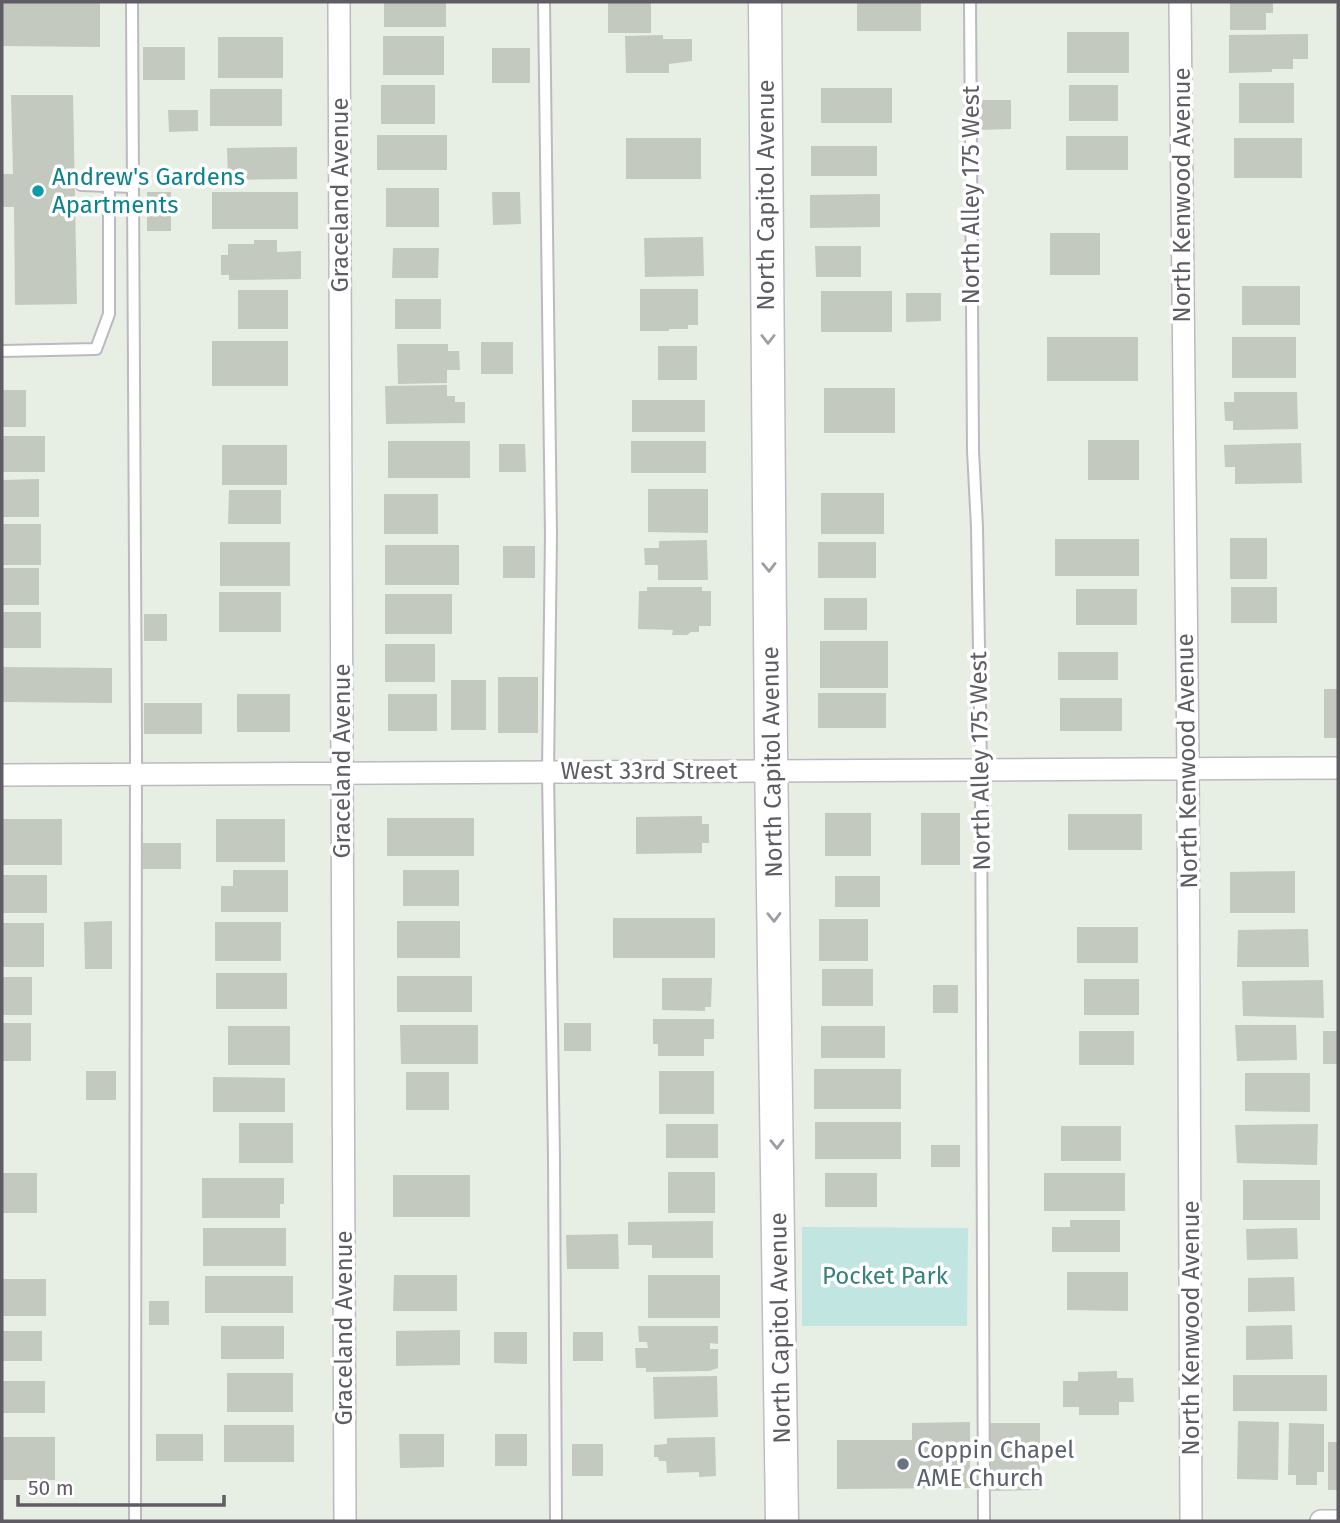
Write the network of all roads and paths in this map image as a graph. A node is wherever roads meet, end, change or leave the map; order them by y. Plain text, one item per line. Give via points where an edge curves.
1 (132, 2) edge
2 (339, 2) edge
3 (544, 2) edge
4 (765, 2) edge
5 (970, 2) edge
6 (1180, 2) edge
7 (81, 185) dead end
8 (108, 186) junction
9 (133, 187) junction
10 (2, 351) edge
11 (1188, 768) junction
12 (1338, 768) edge
13 (981, 769) junction
14 (771, 771) junction
15 (548, 772) junction
16 (342, 773) junction
17 (135, 774) junction
18 (2, 775) edge
19 (135, 1521) edge
20 (345, 1521) edge
21 (556, 1521) edge
22 (782, 1521) edge
23 (984, 1521) edge
24 (1192, 1521) edge
25 (1321, 1521) edge
26 (1338, 1521) edge

1 - 9 lane
2 - 16 street, Graceland Avenue
3 - 15 lane via 551,535
4 -> 14 main road, North Capitol Avenue
5 - 13 lane, North Alley 175 West
6 - 11 street, North Kenwood Avenue
7 - 8 lane
8 - 9 lane
8 - 10 lane via 109,314 96,349
9 - 17 lane
11 - 12 street, West 33rd Street
11 - 13 street, West 33rd Street
11 - 24 street, North Kenwood Avenue
13 - 14 street, West 33rd Street
13 - 23 lane, North Alley 175 West
14 - 15 street, West 33rd Street
14 -> 22 main road, North Capitol Avenue
15 - 16 street, West 33rd Street
15 - 21 lane
16 - 17 street, West 33rd Street
16 - 20 street, Graceland Avenue
17 - 18 street, West 33rd Street
17 - 19 lane
25 - 26 street

